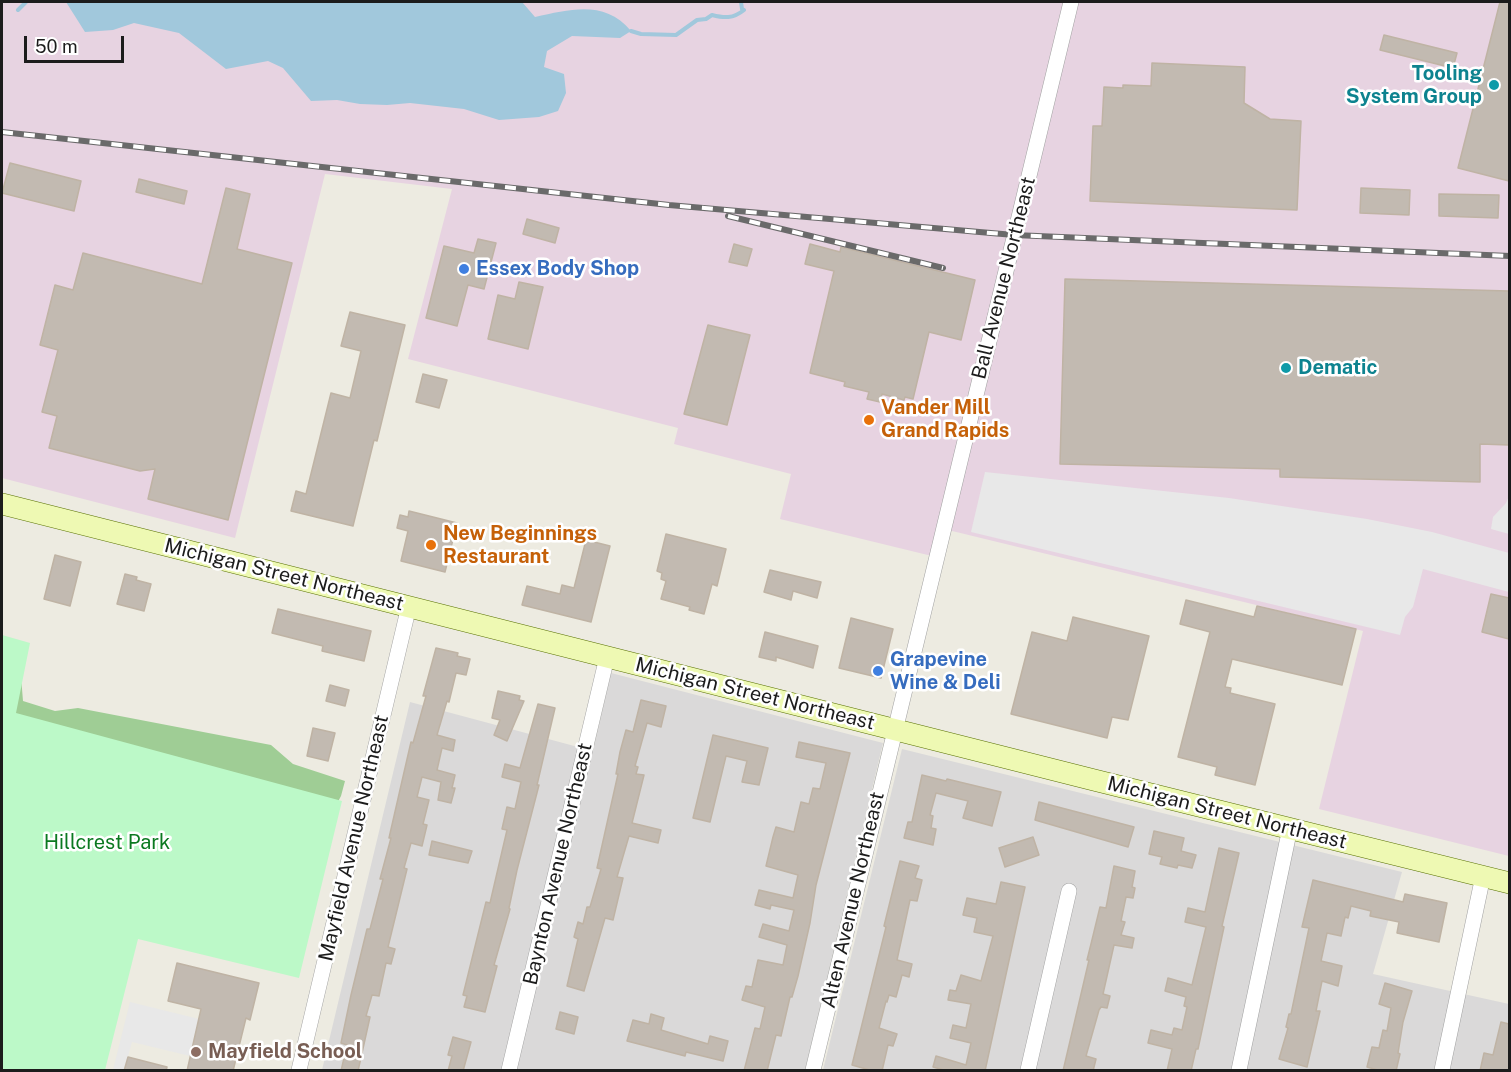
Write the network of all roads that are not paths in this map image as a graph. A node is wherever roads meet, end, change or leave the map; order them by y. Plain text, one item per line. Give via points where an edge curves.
1 (1071, 2) edge
2 (2, 504) edge
3 (409, 606) junction
4 (607, 657) junction
5 (894, 730) junction
6 (1290, 828) junction
7 (1483, 876) junction
8 (1509, 883) edge
9 (1069, 891) dead end
10 (298, 1071) edge
11 (509, 1071) edge
12 (813, 1071) edge
13 (1028, 1071) edge
14 (1239, 1071) edge
15 (1442, 1071) edge

1 - 5 street, Ball Avenue Northeast
2 - 3 main road, Michigan Street Northeast
3 - 4 main road, Michigan Street Northeast
3 - 10 street, Mayfield Avenue Northeast
4 - 5 main road, Michigan Street Northeast
4 - 11 street, Baynton Avenue Northeast
5 - 6 main road, Michigan Street Northeast
5 - 12 street, Alten Avenue Northeast
6 - 7 main road, Michigan Street Northeast
6 - 14 street
7 - 8 main road, Michigan Street Northeast
7 - 15 street
9 - 13 street

